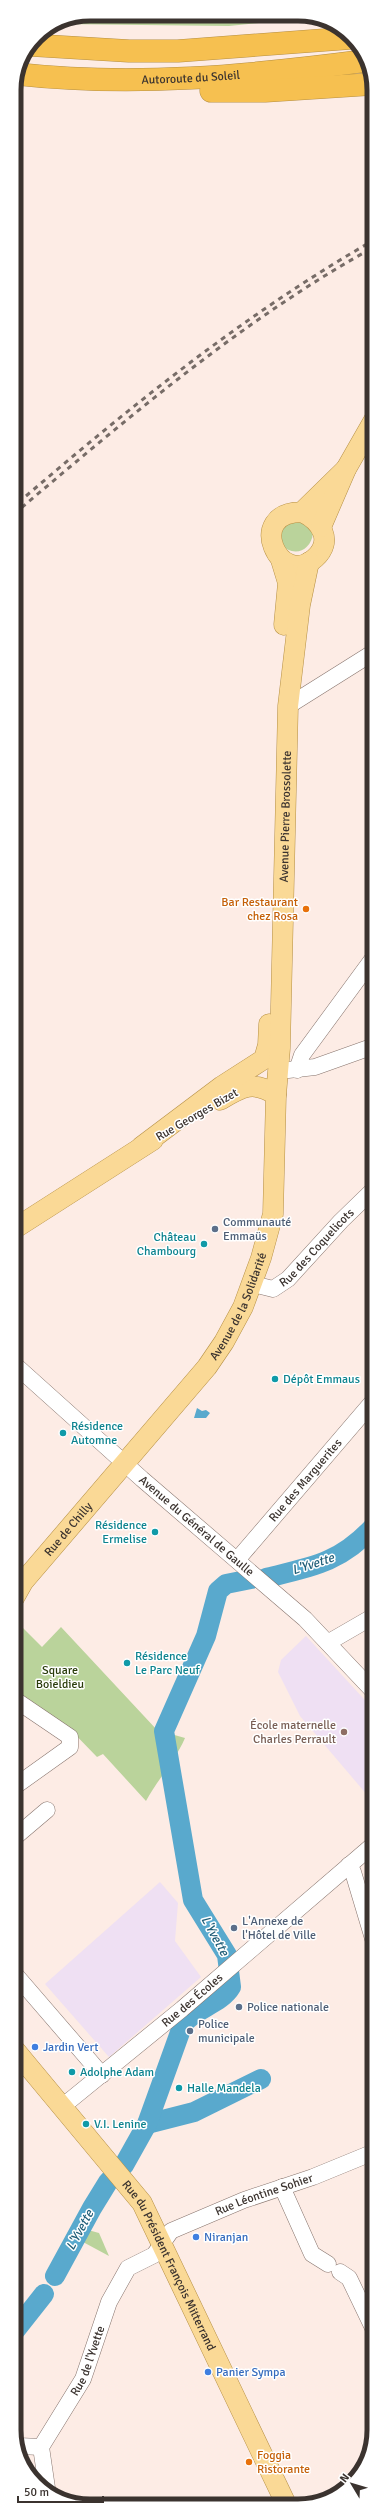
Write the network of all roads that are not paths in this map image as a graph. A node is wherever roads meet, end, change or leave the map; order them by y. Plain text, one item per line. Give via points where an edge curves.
1 (344, 39) edge
2 (38, 46) edge
3 (361, 61) edge
4 (23, 75) edge
5 (168, 81) junction
6 (367, 84) edge
7 (367, 432) edge
8 (346, 469) junction
9 (302, 512) junction
10 (321, 527) junction
11 (281, 560) junction
12 (309, 562) junction
13 (367, 656) edge
14 (288, 706) junction
15 (367, 967) edge
16 (367, 1048) edge
17 (280, 1067) junction
18 (276, 1095) junction
19 (141, 1147) junction
20 (367, 1196) edge
21 (21, 1224) edge
22 (253, 1284) junction
23 (21, 1370) edge
24 (367, 1408) edge
25 (125, 1463) junction
26 (237, 1560) junction
27 (21, 1586) edge
28 (367, 1620) edge
29 (329, 1642) junction
30 (367, 1684) edge
31 (21, 1704) edge
32 (21, 1782) edge
33 (47, 1810) dead end
34 (21, 1832) edge
35 (367, 1850) edge
36 (349, 1866) junction
37 (367, 1919) edge
38 (21, 1981) edge
39 (21, 2057) edge
40 (102, 2076) junction
41 (63, 2106) junction
42 (367, 2155) edge
43 (282, 2187) junction
44 (161, 2247) junction
45 (367, 2315) edge
46 (23, 2446) edge
47 (41, 2447) junction
48 (46, 2483) edge
49 (284, 2499) edge

1 - 2 highway via 178,51 122,51
3 - 5 highway, Autoroute du Soleil via 262,74
4 - 5 highway, Autoroute du Soleil via 91,81
5 - 6 highway via 184,91 265,91
7 - 8 main road, Avenue Pierre Brossolette
8 - 9 main road, Avenue Pierre Brossolette
8 - 10 main road, Avenue Pierre Brossolette
9 - 10 main road via 314,518
9 - 11 main road, Avenue Pierre Brossolette via 290,513 279,519 272,530 271,542
10 - 12 main road, Avenue Pierre Brossolette via 323,544 319,554
11 - 12 main road via 291,564
11 - 17 main road, Avenue Pierre Brossolette via 288,583 278,708 268,1045
12 - 14 main road, Avenue Pierre Brossolette via 300,605
13 - 14 street
14 - 17 main road, Avenue Pierre Brossolette
15 - 17 street via 302,1055
16 - 17 street via 315,1067
17 - 18 main road, Avenue de la Solidarité
17 - 19 main road, Rue Georges Bizet via 222,1086
18 - 19 main road, Rue Georges Bizet via 259,1086 245,1087
18 - 22 main road, Avenue de la Solidarité via 273,1214
19 - 21 main road, Rue Georges Bizet
20 - 22 street, Rue des Coquelicots via 341,1220 288,1279 272,1289
22 - 25 main road, Avenue de la Solidarité via 233,1326 207,1367
23 - 25 street, Avenue du Général de Gaulle
24 - 26 street, Rue des Marguerites
25 - 26 street, Avenue du Général de Gaulle
25 - 27 main road, Rue de Chilly
26 - 29 street, Avenue du Général de Gaulle
28 - 29 street
29 - 30 street, Avenue du Général de Gaulle
31 - 32 street via 70,1737 70,1748
33 - 34 street
35 - 36 street, Rue des Écoles
36 - 37 street
36 - 40 street, Rue des Écoles
38 - 40 street
39 - 41 main road, Rue du Président François Mitterrand
40 - 41 street, Rue des Écoles
41 - 44 main road, Rue du Président François Mitterrand via 142,2203
42 - 43 street, Rue Léontine Sohier
43 - 44 street, Rue Léontine Sohier via 171,2231
43 - 45 street via 312,2254 349,2278
44 - 47 street, Rue de l'Yvette via 154,2255 125,2272 109,2302 83,2379
44 - 49 main road, Rue du Président François Mitterrand via 201,2323
46 - 47 street
47 - 48 street

